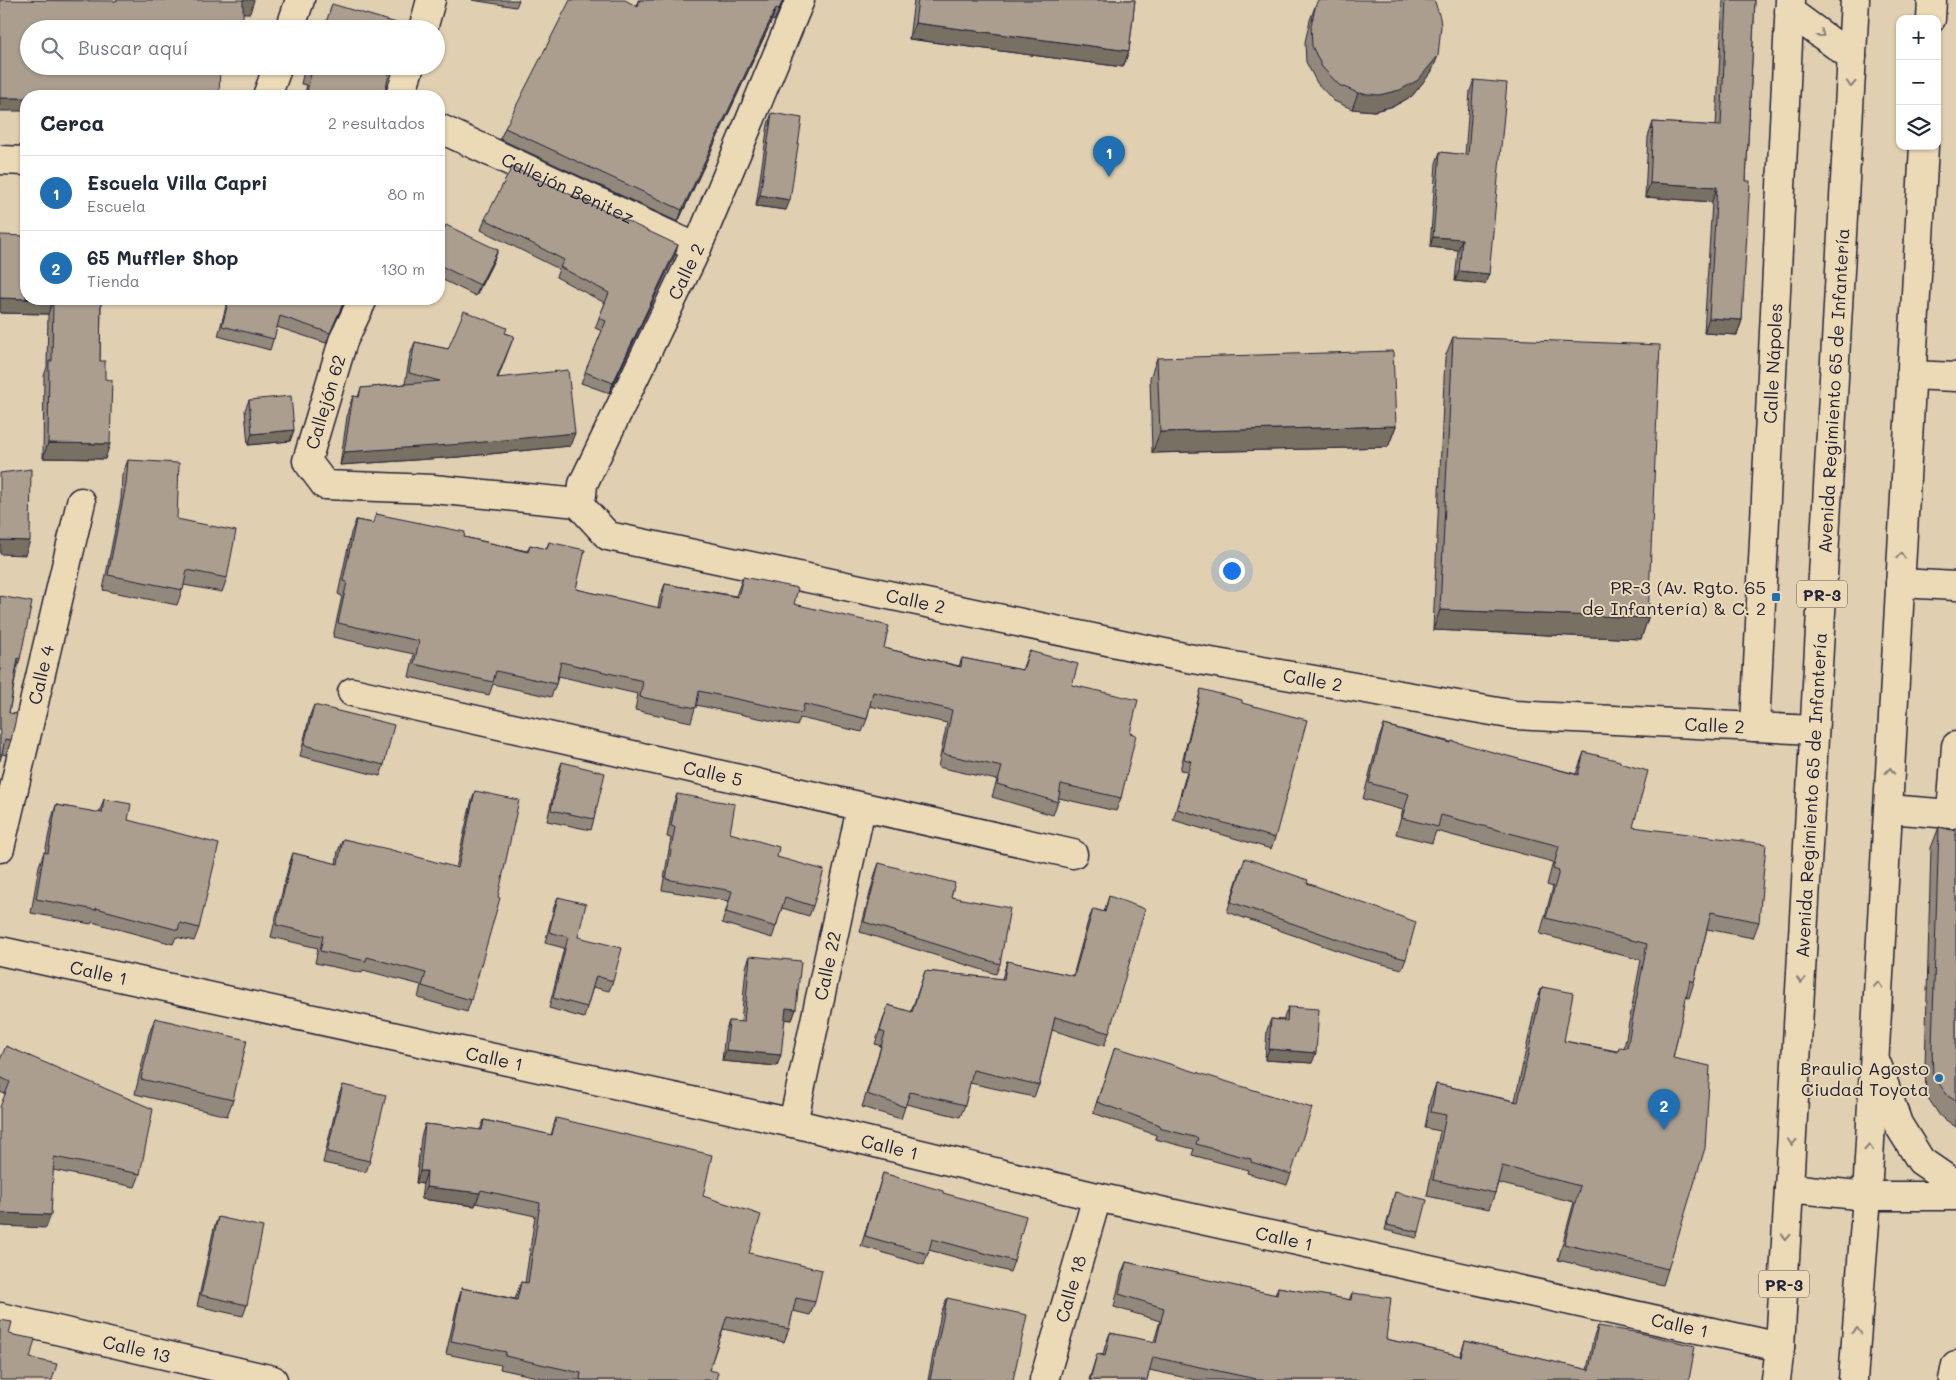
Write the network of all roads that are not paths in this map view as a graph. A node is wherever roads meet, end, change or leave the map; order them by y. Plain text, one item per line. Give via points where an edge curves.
1 (300, 0) edge
2 (431, 0) edge
3 (800, 0) edge
4 (1855, 0) edge
5 (1932, 0) edge
6 (1790, 5) edge
7 (1931, 15) edge
8 (293, 20) edge
9 (425, 20) edge
10 (1852, 57) junction
11 (275, 75) edge
12 (407, 75) edge
13 (269, 90) edge
14 (402, 90) edge
15 (445, 131) edge
16 (1924, 150) edge
17 (0, 160) edge
18 (20, 160) edge
19 (696, 248) junction
20 (360, 305) edge
21 (1911, 375) junction
22 (1956, 377) edge
23 (81, 502) dead end
24 (578, 502) junction
25 (1900, 583) junction
26 (1956, 586) edge
27 (352, 692) dead end
28 (1756, 727) junction
29 (1814, 730) junction
30 (1956, 746) edge
31 (861, 808) junction
32 (1888, 809) junction
33 (1953, 814) edge
34 (0, 848) edge
35 (1073, 854) dead end
36 (0, 951) edge
37 (1874, 1056) junction
38 (793, 1123) junction
39 (1956, 1185) edge
40 (1789, 1188) junction
41 (1866, 1196) junction
42 (1956, 1196) edge
43 (1097, 1197) junction
44 (0, 1317) edge
45 (1780, 1347) junction
46 (1956, 1365) edge
47 (273, 1380) edge
48 (1044, 1380) edge
49 (1776, 1380) edge
50 (1853, 1380) edge
51 (1953, 1380) edge

1 - 8 main road
2 - 9 main road
3 - 19 main road, Calle 2
4 - 10 main road, Avenida Regimiento 65 de Infantería / PR-3
5 - 7 main road
6 -> 10 main road
6 - 28 main road, Calle Nápoles
10 -> 29 main road, Avenida Regimiento 65 de Infantería / PR-3
11 - 13 main road
12 - 14 main road
15 - 19 main road, Callejón Benitez
16 - 21 main road
17 - 18 main road
19 - 24 main road, Calle 2
20 - 24 main road, Callejón 62 via 343,341 307,461 325,485 433,489
21 - 22 main road
25 -> 21 main road
23 - 34 main road, Calle 4
24 - 28 main road, Calle 2 via 608,536 1188,658 1516,715
25 - 26 main road
32 -> 25 main road
27 - 31 main road, Calle 5
28 - 29 main road, Calle 2
29 -> 40 main road, Avenida Regimiento 65 de Infantería / PR-3
30 - 33 main road
31 - 35 main road, Calle 5
31 - 38 main road, Calle 22
32 - 33 main road
37 -> 32 main road
36 - 38 main road, Calle 1
37 - 39 main road via 1898,1124 1921,1161
41 -> 37 main road
38 - 43 main road, Calle 1
40 - 41 main road
40 -> 45 main road, Avenida Regimiento 65 de Infantería / PR-3
41 - 42 main road
50 -> 41 main road
43 - 45 main road, Calle 1
43 - 48 main road, Calle 18
44 - 47 main road, Calle 13
45 - 49 main road, Avenida Regimiento 65 de Infantería / PR-3
46 - 51 main road

